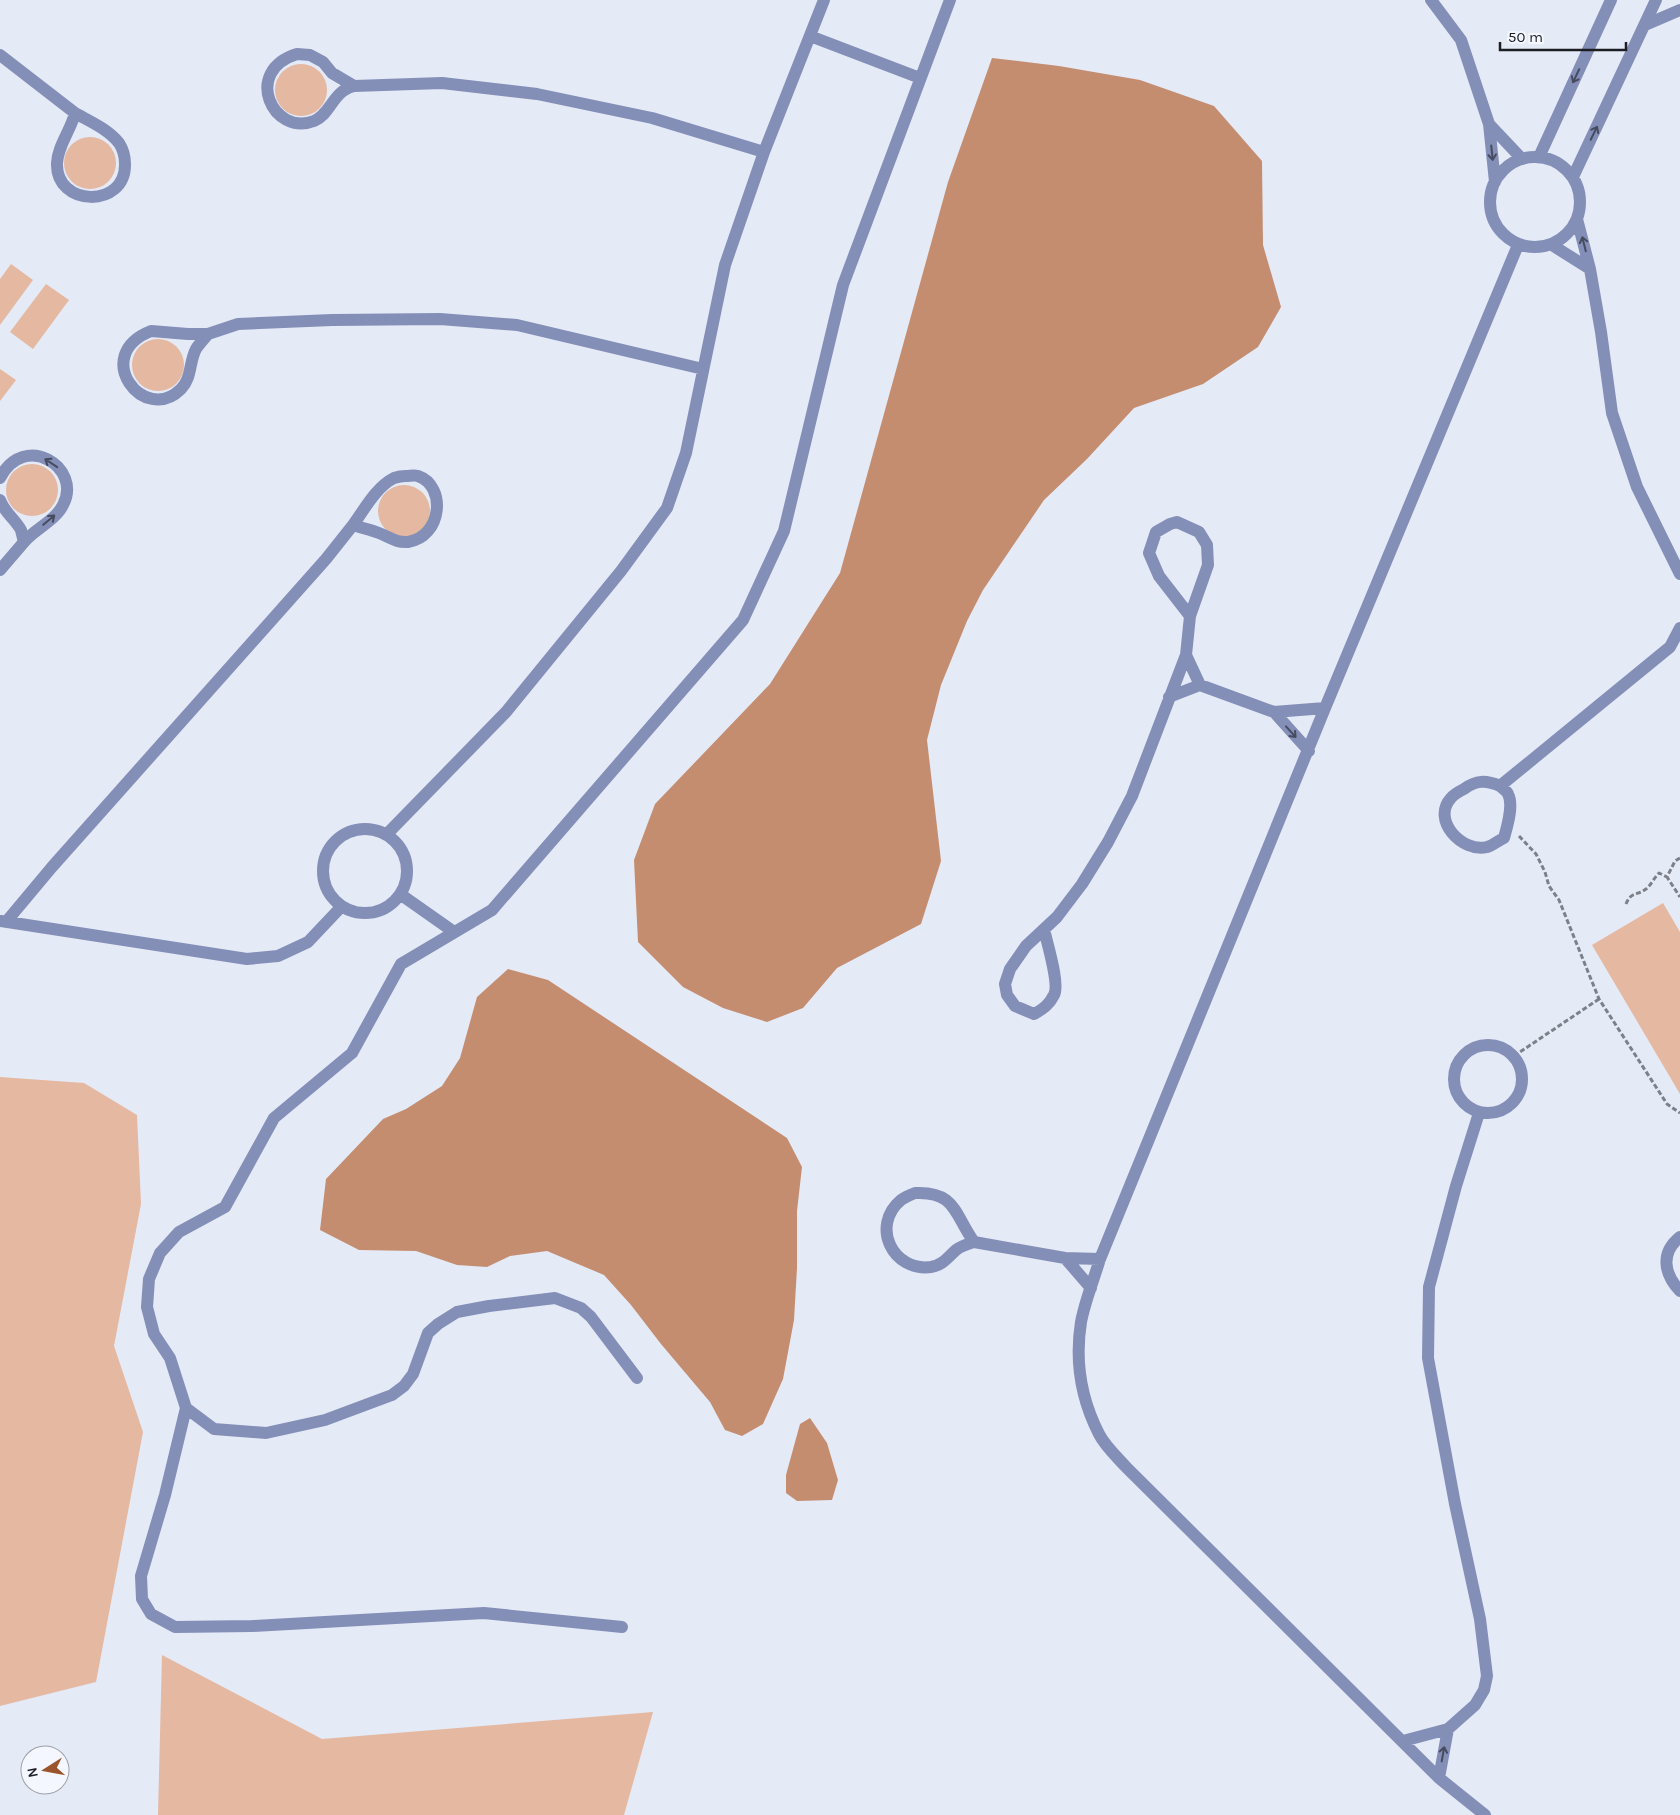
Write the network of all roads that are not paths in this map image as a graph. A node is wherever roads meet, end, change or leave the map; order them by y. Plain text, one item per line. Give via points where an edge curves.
1 (824, 0) edge
2 (950, 0) edge
3 (1431, 0) edge
4 (1611, 0) edge
5 (1656, 0) edge
6 (1680, 10) edge
7 (1645, 25) junction
8 (810, 36) junction
9 (0, 56) edge
10 (920, 78) junction
11 (354, 86) junction
12 (75, 113) junction
13 (1489, 124) junction
14 (764, 152) junction
15 (1539, 157) junction
16 (1522, 159) junction
17 (1572, 177) junction
18 (1495, 182) junction
19 (1577, 219) junction
20 (1518, 245) junction
21 (1552, 245) junction
22 (1590, 269) junction
23 (208, 334) junction
24 (703, 369) junction
25 (0, 478) edge
26 (0, 500) edge
27 (353, 525) junction
28 (24, 542) junction
29 (0, 570) edge
30 (1680, 574) edge
31 (1190, 616) junction
32 (1680, 628) edge
33 (1186, 655) junction
34 (1200, 685) junction
35 (1169, 697) junction
36 (1325, 708) junction
37 (1274, 712) junction
38 (1309, 751) junction
39 (1500, 786) junction
40 (387, 834) junction
41 (400, 894) junction
42 (342, 906) junction
43 (3, 921) edge
44 (1044, 929) junction
45 (454, 932) junction
46 (1479, 1113) junction
47 (1680, 1237) edge
48 (974, 1242) junction
49 (1065, 1258) junction
50 (1100, 1259) junction
51 (1091, 1288) junction
52 (1680, 1291) edge
53 (636, 1378) dead end
54 (186, 1408) junction
55 (622, 1627) dead end
56 (1448, 1729) junction
57 (1403, 1741) junction
58 (1439, 1778) junction
59 (1485, 1815) edge

1 - 8 street
2 - 10 street
3 - 13 street via 1461,40
4 -> 15 street
5 - 7 street
6 - 7 street
17 -> 7 street
8 - 10 street
8 - 14 street
9 - 12 street
10 - 45 street via 843,285 784,531 743,620 492,910
11 - 11 street via 332,73 323,62 310,55 297,54 275,66 267,90 269,102 276,113 299,123 313,121 325,114 343,91
11 - 14 street via 442,83 537,94 652,118
12 - 12 street via 60,149 59,176 76,194 88,198 101,197 121,181 125,157 119,143 109,134
13 - 16 street
13 -> 18 street
14 - 24 street via 726,265
15 - 16 street
15 - 17 street via 1564,167
16 - 18 street via 1511,164
17 - 19 street via 1579,190 1581,205
18 - 20 street via 1490,196 1496,225 1505,237
19 - 21 street via 1571,230
22 -> 19 street
20 - 21 street via 1535,248
20 - 36 street
21 - 22 street
22 - 30 street via 1612,413 1637,487
23 - 23 street via 151,331 139,336 129,344 124,356 126,380 134,391 145,397 158,400 170,397 186,383 196,349
23 - 24 street via 238,324 440,319 517,325
24 - 40 street via 686,453 667,508 622,571 506,712
28 -> 25 street via 32,532 54,517 63,505 65,480 50,460 38,456 14,461 4,469
26 - 28 street via 3,509 21,531
27 - 27 street via 392,540 406,542 419,538 429,531 435,520 438,507 435,495 418,476 394,478 375,495
27 - 43 street
28 - 29 street
31 - 31 street via 1159,576 1149,553 1156,532 1177,522 1199,532 1207,545 1208,565
31 - 33 street
32 - 39 street via 1670,647
33 - 34 street
33 - 35 street
34 - 35 street
34 - 37 street
35 - 44 street via 1132,796 1108,842 1077,890
36 - 37 street
36 - 38 street
37 -> 38 street
38 - 50 street
39 - 39 street via 1508,794 1510,809 1504,838 1487,847 1470,847 1447,827 1445,812 1450,798 1470,784 1486,780
40 - 41 street via 401,848 407,866 405,886
40 - 42 street via 359,828 342,835 328,849 322,867 323,877 329,894
41 - 42 street via 386,908 377,911 359,913
41 - 45 street
42 - 43 street via 308,942 278,956 247,959
44 - 44 street via 1026,946 1010,969 1005,984 1007,995 1015,1006 1034,1014 1046,1007 1055,994 1054,972
45 - 54 street via 402,964 352,1053 274,1118 225,1207 179,1232 160,1253 149,1279 147,1307 154,1334 170,1358
46 - 46 street via 1459,1098 1454,1086 1454,1073 1467,1052 1479,1046 1504,1048 1520,1066 1521,1091 1504,1110 1492,1114
46 - 56 street via 1429,1287 1428,1358 1480,1619 1486,1676 1484,1690 1475,1705
47 - 52 street via 1673,1242 1667,1254 1666,1268
48 - 48 street via 955,1208 930,1192 915,1193 902,1200 892,1211 887,1225 888,1240 894,1253 906,1263 920,1268 947,1260 957,1249
48 - 49 street
49 - 50 street
49 - 51 street
50 - 51 street
51 - 57 street via 1078,1352 1081,1385 1099,1435 1139,1481
53 - 54 street via 591,1317 580,1308 555,1298 457,1312 428,1333 413,1374 404,1386 392,1395 324,1420 266,1432 214,1429
54 - 55 street via 141,1576 142,1599 151,1614 175,1627 484,1613
56 - 57 street
58 -> 56 street
57 - 58 street
58 - 59 street

